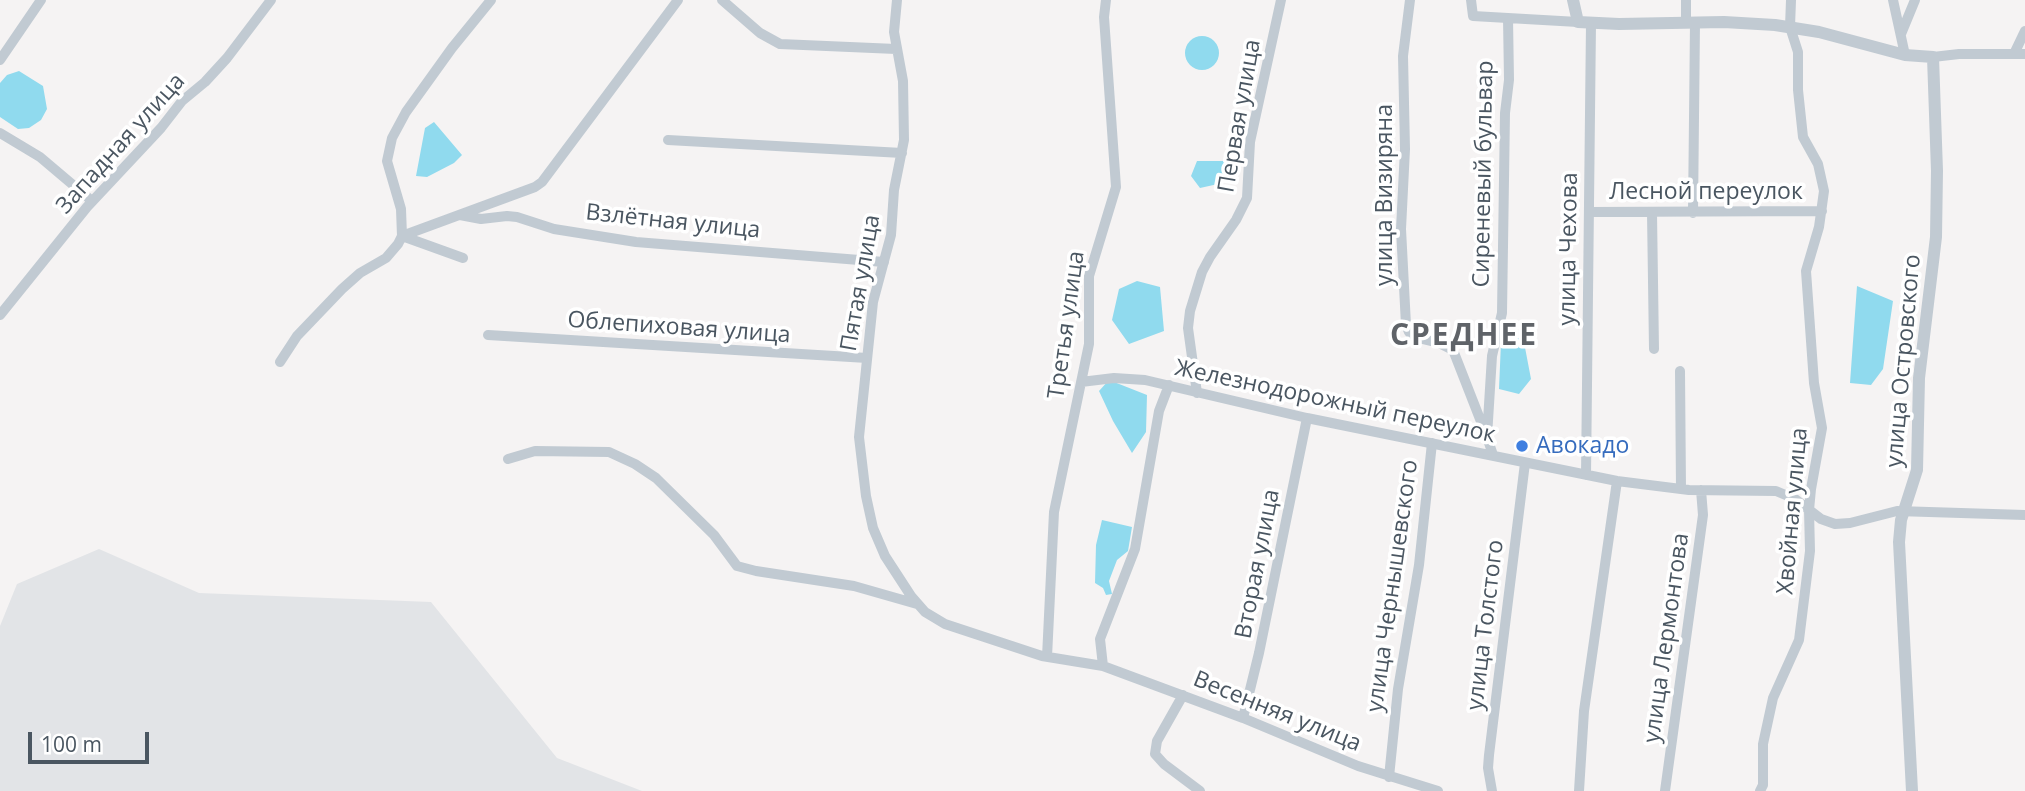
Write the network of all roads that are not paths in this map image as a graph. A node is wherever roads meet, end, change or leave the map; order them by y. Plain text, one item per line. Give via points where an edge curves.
1 (41, 0) edge
2 (271, 0) edge
3 (491, 0) edge
4 (678, 0) edge
5 (722, 0) edge
6 (897, 0) edge
7 (1105, 0) edge
8 (1281, 0) edge
9 (1410, 0) edge
10 (1471, 0) edge
11 (1573, 0) edge
12 (1686, 0) edge
13 (1791, 0) edge
14 (1894, 0) edge
15 (1915, 0) edge
16 (1508, 18) junction
17 (1584, 22) junction
18 (1691, 22) junction
19 (1790, 27) junction
20 (2025, 31) edge
21 (1901, 34) junction
22 (896, 49) junction
23 (2019, 54) edge
24 (1905, 55) junction
25 (1933, 57) junction
26 (0, 60) edge
27 (0, 133) edge
28 (668, 139) dead end
29 (902, 153) junction
30 (92, 201) junction
31 (1822, 211) junction
32 (1589, 212) junction
33 (1652, 213) junction
34 (1693, 213) junction
35 (460, 215) junction
36 (402, 236) junction
37 (463, 258) dead end
38 (884, 262) junction
39 (0, 315) edge
40 (488, 335) dead end
41 (1654, 349) dead end
42 (867, 358) junction
43 (280, 362) dead end
44 (1680, 371) dead end
45 (1081, 382) junction
46 (1169, 385) junction
47 (1197, 393) junction
48 (1307, 418) junction
49 (1487, 437) junction
50 (1432, 443) junction
51 (1493, 455) junction
52 (508, 459) dead end
53 (1525, 463) junction
54 (1586, 475) junction
55 (1617, 481) junction
56 (1681, 489) junction
57 (1701, 490) junction
58 (1809, 510) junction
59 (1904, 511) junction
60 (2025, 516) edge
61 (917, 604) junction
62 (1047, 657) junction
63 (1103, 666) junction
64 (1183, 695) junction
65 (1244, 718) junction
66 (1389, 777) junction
67 (1200, 791) edge
68 (1438, 791) edge
69 (1492, 791) edge
70 (1579, 791) edge
71 (1665, 791) edge
72 (1760, 791) edge
73 (1912, 791) edge

1 - 26 street
2 - 30 street, Западная улица via 221,65 182,101
3 - 36 street via 406,112 392,138 387,169 399,196
4 - 35 street via 535,187
5 - 22 street via 780,44
6 - 22 street, Пятая улица
7 - 45 street, Третья улица via 1116,187 1089,276 1090,330
8 - 47 street, Первая улица via 1250,142 1247,198 1206,264 1190,311
9 - 49 street, улица Визиряна via 1403,56 1401,229 1406,325 1414,337 1453,350
10 - 16 street via 1473,16
11 - 17 street
12 - 18 street
13 - 19 street, Хвойная улица
14 - 21 street
15 - 21 street
16 - 17 street
16 - 49 street, Сиреневый бульвар via 1502,313 1492,356
17 - 18 street
17 - 32 street, улица Чехова
18 - 19 street
18 - 34 street
19 - 24 street
19 - 31 street, Хвойная улица via 1798,52 1803,137 1823,177
20 - 23 street
21 - 24 street
22 - 29 street, Пятая улица via 904,99
23 - 25 street
24 - 25 street
25 - 59 street, улица Островского via 1936,237 1919,378 1917,470
27 - 30 street via 40,157
28 - 29 street
29 - 38 street, Пятая улица
30 - 39 street, Западная улица
31 - 34 street, Лесной переулок
31 - 58 street, Хвойная улица via 1806,271 1822,428
32 - 33 street, Лесной переулок
32 - 54 street, улица Чехова
33 - 34 street, Лесной переулок
33 - 41 street
35 - 36 street
35 - 38 street, Взлётная улица via 517,217 554,229 636,242
36 - 37 street
36 - 43 street via 393,252 352,280 317,315
38 - 42 street, Пятая улица via 873,302
40 - 42 street, Облепиховая улица
42 - 61 street, Пятая улица via 859,437 869,514 885,556
44 - 56 street
45 - 46 street, Железнодорожный переулок via 1130,378
45 - 62 street, Третья улица via 1052,522
46 - 47 street, Железнодорожный переулок
46 - 63 street via 1159,411 1135,549 1100,639
47 - 48 street, Железнодорожный переулок
48 - 50 street, Железнодорожный переулок
48 - 65 street, Вторая улица
49 - 51 street, Сиреневый бульвар
50 - 51 street, Железнодорожный переулок
50 - 66 street, улица Чернышевского
51 - 53 street, Железнодорожный переулок
52 - 61 street via 536,451 609,452 656,478 714,535 737,566 854,586
53 - 54 street, Железнодорожный переулок
53 - 69 street, улица Толстого via 1489,755
54 - 55 street, Железнодорожный переулок
55 - 56 street, Железнодорожный переулок
55 - 70 street via 1584,711
56 - 57 street, Железнодорожный переулок
57 - 58 street, Железнодорожный переулок via 1776,491
57 - 71 street, улица Лермонтова via 1703,515
58 - 59 street, Железнодорожный переулок via 1827,522 1842,524
58 - 72 street, Хвойная улица via 1810,551 1799,640 1773,698 1763,744
59 - 60 street, Железнодорожный переулок
59 - 73 street, улица Островского via 1899,565
61 - 62 street via 945,624
62 - 63 street, Весенняя улица
63 - 64 street, Весенняя улица
64 - 65 street, Весенняя улица
64 - 67 street via 1157,741 1155,754
65 - 66 street, Весенняя улица
66 - 68 street, Весенняя улица

